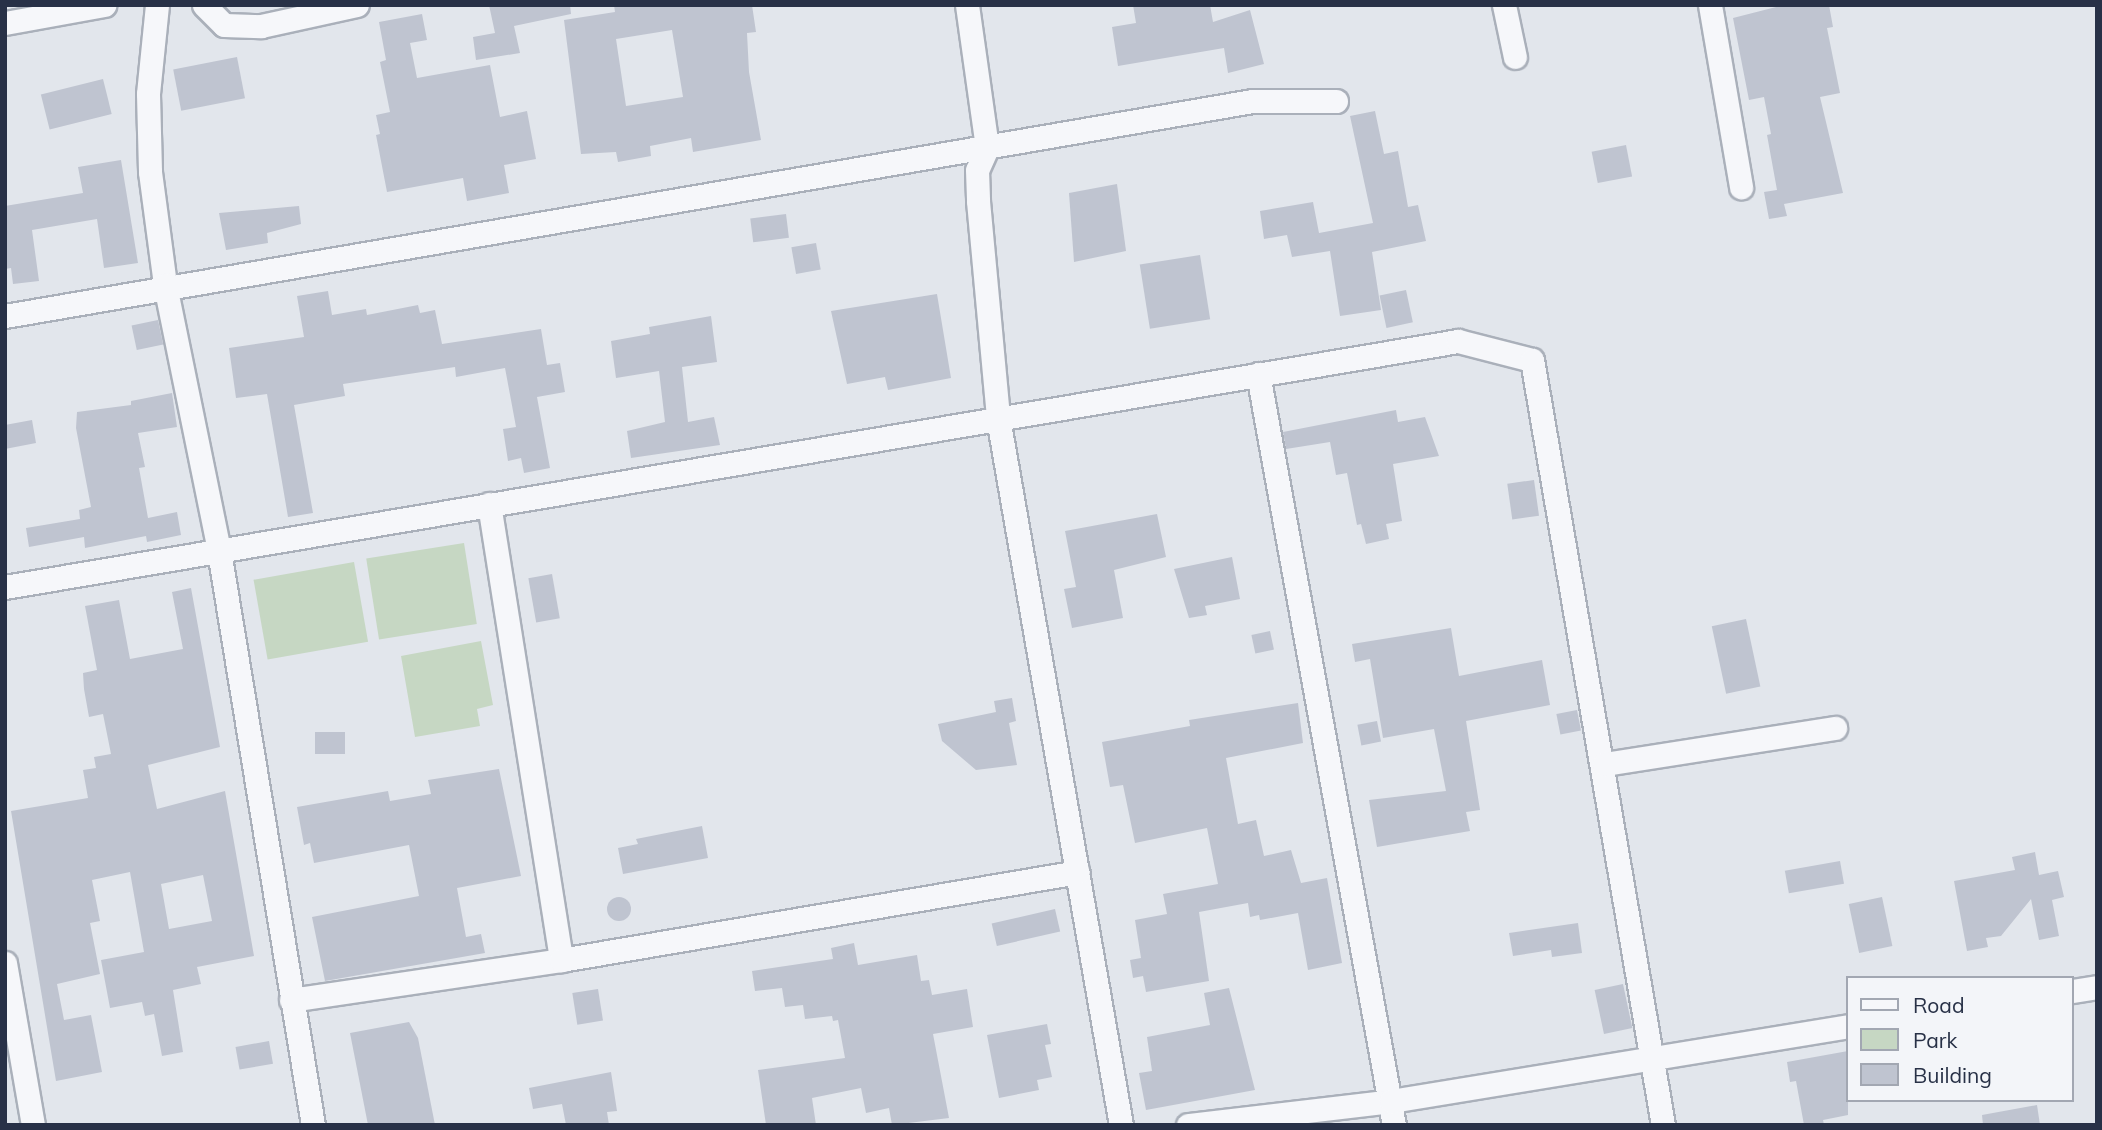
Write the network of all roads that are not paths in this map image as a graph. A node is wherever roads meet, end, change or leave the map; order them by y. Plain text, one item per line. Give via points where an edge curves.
1 (104, 5) edge
2 (157, 5) edge
3 (204, 5) edge
4 (357, 5) edge
5 (967, 5) edge
6 (1504, 5) edge
7 (1710, 5) edge
8 (5, 23) edge
9 (1515, 57) dead end
10 (1336, 102) dead end
11 (987, 148) junction
12 (1741, 187) dead end
13 (166, 285) junction
14 (5, 316) edge
15 (1258, 374) junction
16 (998, 418) junction
17 (489, 504) junction
18 (219, 551) junction
19 (5, 587) edge
20 (1835, 728) dead end
21 (1604, 764) junction
22 (1078, 872) junction
23 (561, 960) junction
24 (5, 963) edge
25 (2097, 987) edge
26 (2074, 991) edge
27 (291, 1000) junction
28 (1846, 1026) edge
29 (1650, 1056) junction
30 (1391, 1101) junction
31 (33, 1125) edge
32 (313, 1125) edge
33 (1121, 1125) edge
34 (1188, 1125) edge
35 (1394, 1125) edge
36 (1663, 1125) edge

1 - 8 street
2 - 13 street via 148,94 150,172
3 - 4 street via 224,25 261,26
5 - 11 street
6 - 9 street
7 - 12 street
10 - 11 street via 1252,101
11 - 13 street
11 - 16 street via 977,170 978,201
13 - 14 street
13 - 18 street
15 - 16 street
15 - 21 street via 1458,341 1532,360
15 - 30 street
16 - 17 street
16 - 22 street
17 - 18 street
17 - 23 street
18 - 19 street
18 - 27 street
20 - 21 street
21 - 29 street
22 - 23 street
22 - 33 street
23 - 27 street
24 - 31 street
25 - 26 street
27 - 32 street
28 - 29 street
29 - 30 street
29 - 36 street
30 - 34 street
30 - 35 street

